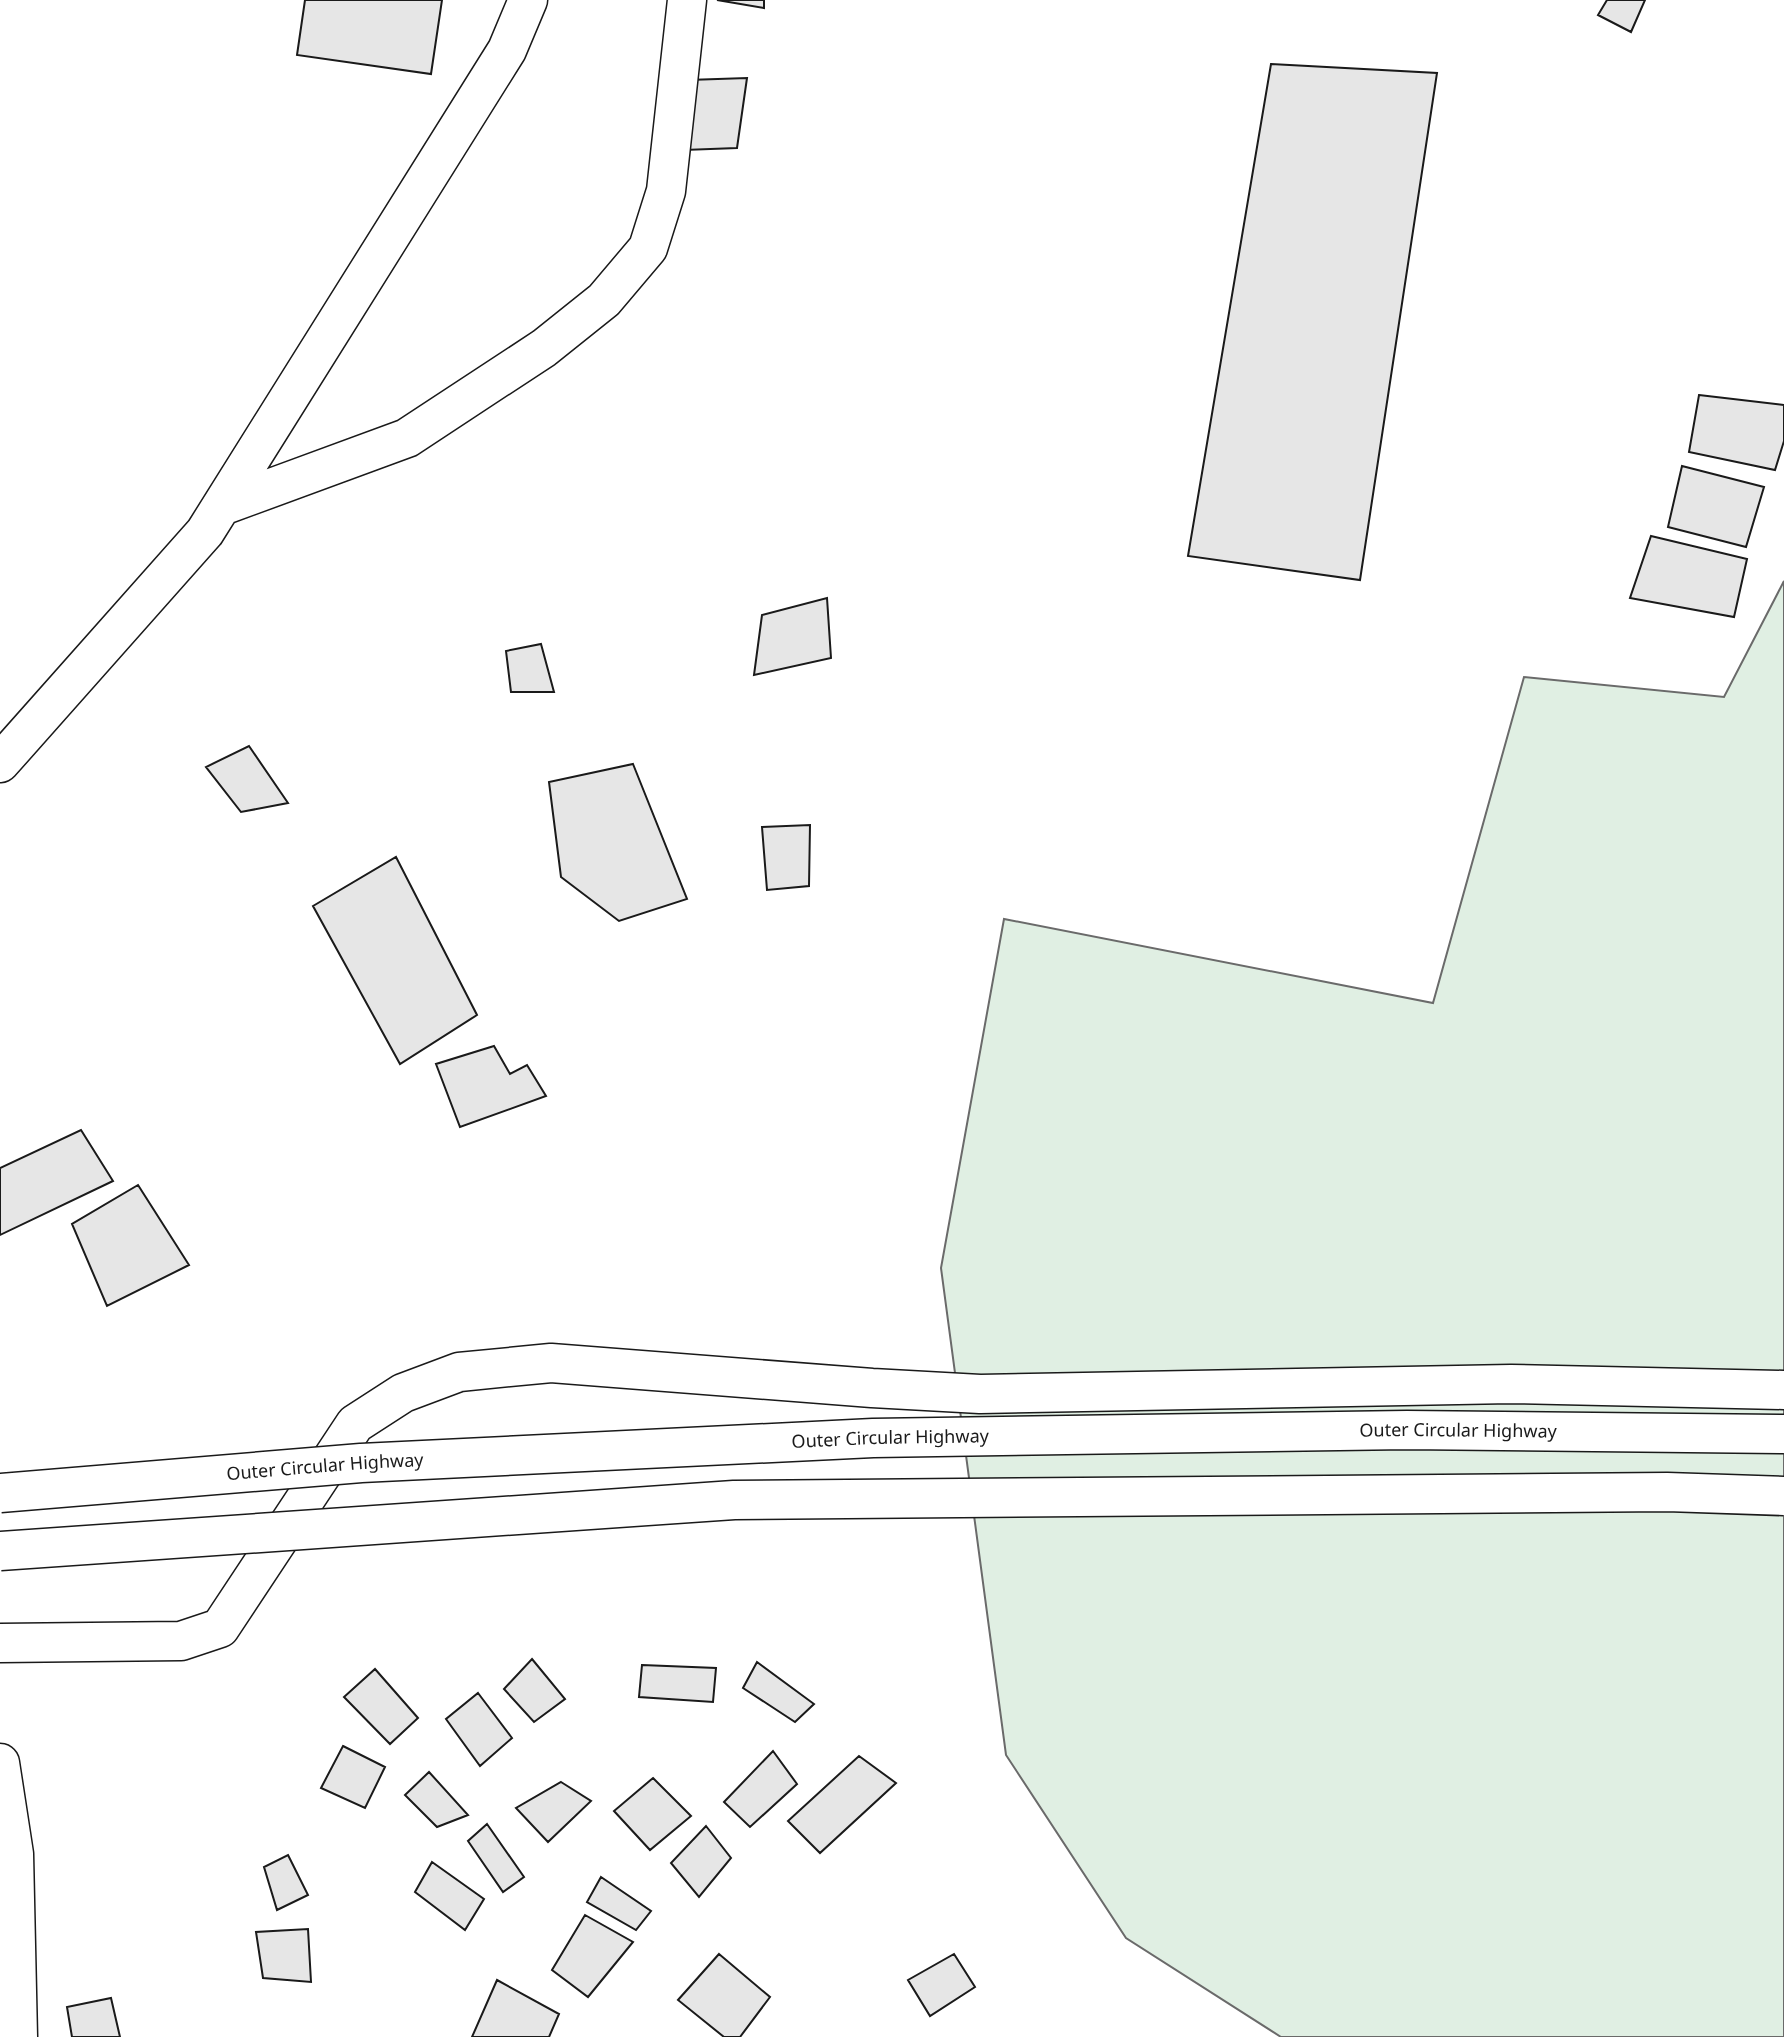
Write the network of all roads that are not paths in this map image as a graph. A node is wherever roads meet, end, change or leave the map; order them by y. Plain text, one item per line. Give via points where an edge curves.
1 (528, 0) edge
2 (687, 0) edge
3 (222, 506) junction
4 (0, 763) edge
5 (1784, 1391) edge
6 (1784, 1434) edge
7 (0, 1493) edge
8 (1784, 1496) edge
9 (0, 1551) edge
10 (0, 1643) edge
11 (0, 1763) edge
12 (18, 2037) edge

1 - 3 main road via 507,50
2 - 3 main road via 666,191 648,248 604,300 544,348 407,438
3 - 4 main road
5 - 10 main road via 1511,1384 980,1394 551,1363 459,1372 403,1393 355,1424 220,1628 181,1641
6 - 7 main road, Outer Circular Highway, bridge via 1408,1430 873,1438 360,1463
8 - 9 main road, bridge via 1667,1492 734,1500
11 - 12 main road via 14,1854

